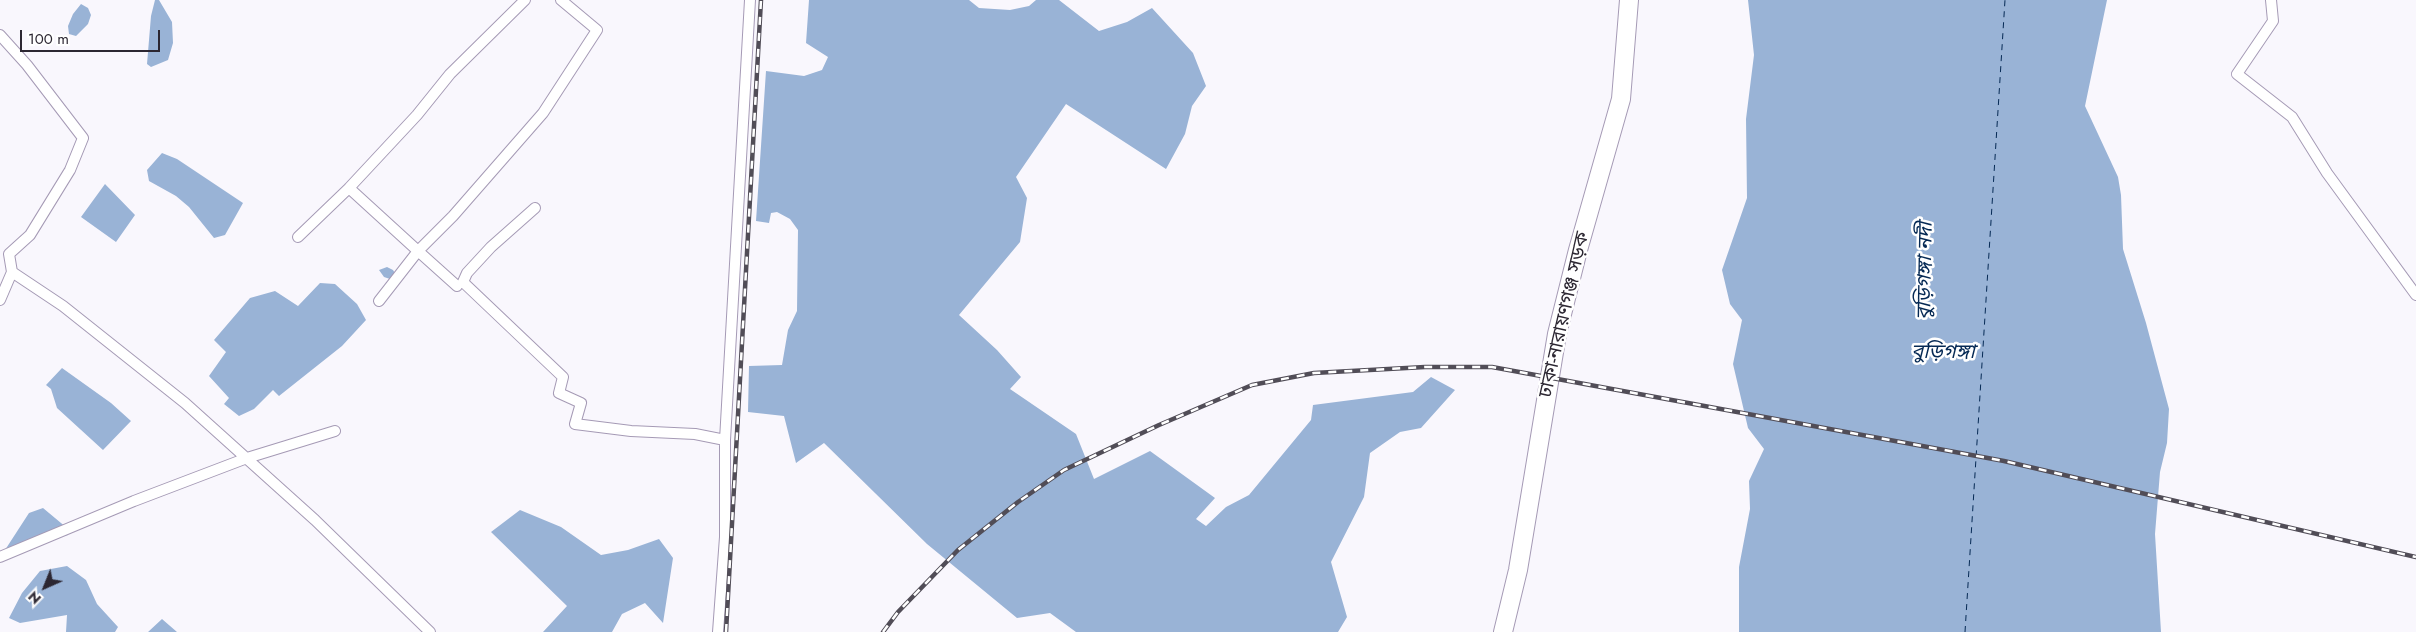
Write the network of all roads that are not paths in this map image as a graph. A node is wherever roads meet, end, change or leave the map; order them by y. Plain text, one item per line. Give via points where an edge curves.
1 (526, 0) edge
2 (561, 0) edge
3 (750, 0) edge
4 (1629, 0) edge
5 (2271, 0) edge
6 (0, 35) edge
7 (349, 188) junction
8 (535, 208) dead end
9 (298, 237) dead end
10 (418, 251) junction
11 (12, 272) junction
12 (457, 286) dead end
13 (2416, 295) edge
14 (0, 300) edge
15 (380, 301) dead end
16 (335, 431) dead end
17 (725, 440) junction
18 (247, 458) junction
19 (0, 557) edge
20 (430, 632) edge
21 (718, 632) edge
22 (1503, 632) edge

1 - 7 street via 450,74 418,115
2 - 10 street via 597,30 543,113
3 - 17 street
4 - 22 highway, ঢাকা-নারায়ণগঞ্জ সড়ক via 1621,99 1557,334 1518,570
5 - 13 street via 2273,21 2237,74 2292,117 2327,173
6 - 11 street via 83,138 70,170 30,235 9,254
7 - 9 street
7 - 10 street
8 - 17 street via 491,247 463,282 563,377 559,393 581,403 575,424 695,434
10 - 12 street
10 - 15 street
11 - 14 street
11 - 18 street via 63,306 185,403
16 - 18 street
17 - 21 street via 725,537
18 - 19 street
18 - 20 street

